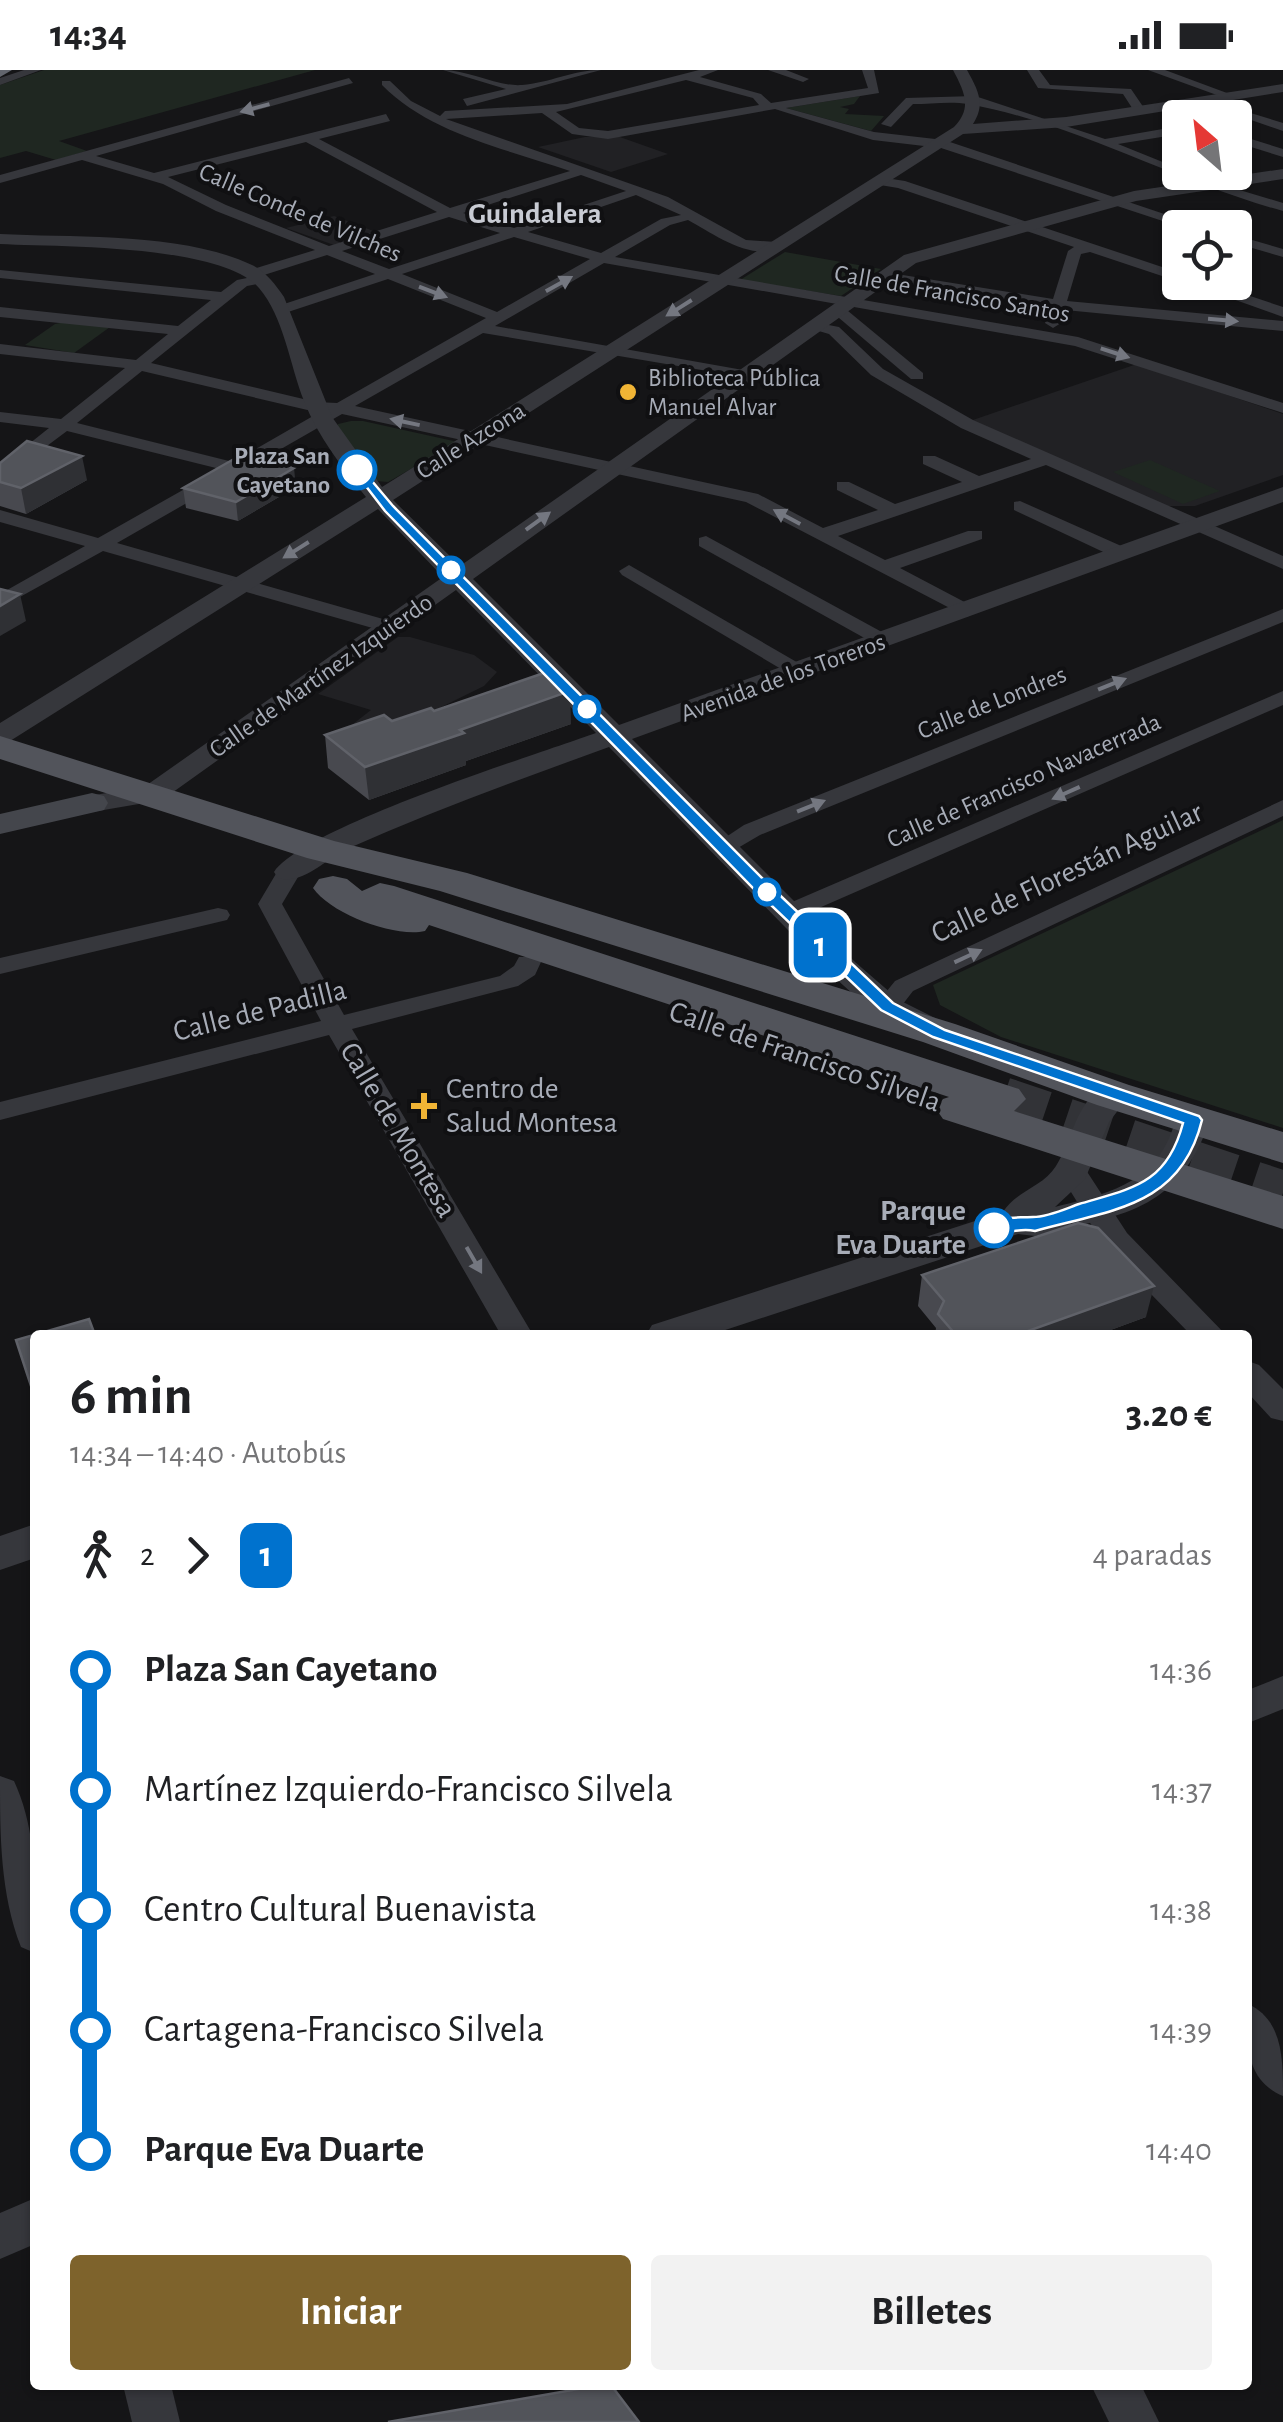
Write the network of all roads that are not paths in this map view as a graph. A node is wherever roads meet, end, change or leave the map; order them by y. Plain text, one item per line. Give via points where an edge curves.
1 (35, 70) edge
2 (449, 70) edge
3 (594, 70) edge
4 (660, 70) edge
5 (712, 70) edge
6 (774, 70) edge
7 (868, 70) edge
8 (960, 70) edge
9 (1033, 70) edge
10 (1154, 70) edge
11 (1209, 70) edge
12 (558, 73) edge
13 (354, 76) edge
14 (1170, 76) junction
15 (686, 77) junction
16 (404, 78) dead end
17 (0, 82) edge
18 (379, 85) junction
19 (515, 88) junction
20 (1283, 88) edge
21 (1225, 100) edge
22 (1242, 100) edge
23 (975, 101) junction
24 (763, 102) junction
25 (1283, 102) edge
26 (1252, 103) edge
27 (577, 105) junction
28 (1162, 107) edge
29 (545, 110) junction
30 (1140, 110) junction
31 (1252, 112) edge
32 (416, 115) junction
33 (887, 124) dead end
34 (1055, 124) junction
35 (1279, 124) edge
36 (1252, 126) edge
37 (959, 130) junction
38 (1162, 133) edge
39 (589, 135) junction
40 (308, 138) junction
41 (568, 139) dead end
42 (1283, 140) edge
43 (552, 142) dead end
44 (1104, 143) junction
45 (1252, 143) edge
46 (938, 144) junction
47 (1256, 144) junction
48 (516, 148) junction
49 (1283, 153) edge
50 (82, 156) junction
51 (1162, 166) edge
52 (577, 171) junction
53 (1283, 174) edge
54 (156, 176) junction
55 (884, 178) junction
56 (0, 179) edge
57 (1252, 179) edge
58 (1182, 190) edge
59 (1227, 190) edge
60 (630, 194) junction
61 (1114, 202) junction
62 (1283, 207) edge
63 (448, 214) junction
64 (1162, 217) edge
65 (682, 219) junction
66 (1025, 226) junction
67 (516, 232) junction
68 (0, 240) edge
69 (1252, 244) edge
70 (776, 246) junction
71 (1090, 248) junction
72 (328, 251) junction
73 (1283, 254) edge
74 (604, 259) junction
75 (745, 267) junction
76 (1162, 272) edge
77 (0, 274) edge
78 (388, 275) junction
79 (259, 276) junction
80 (884, 276) junction
81 (724, 280) junction
82 (104, 285) junction
83 (224, 297) junction
84 (1232, 300) edge
85 (1058, 305) junction
86 (280, 310) junction
87 (5, 317) edge
88 (54, 318) junction
89 (498, 318) junction
90 (838, 318) junction
91 (1281, 322) edge
92 (481, 328) junction
93 (180, 331) junction
94 (1048, 336) junction
95 (3, 352) edge
96 (609, 352) junction
97 (138, 365) junction
98 (744, 375) junction
99 (956, 407) junction
100 (1283, 408) edge
101 (981, 410) dead end
102 (326, 411) junction
103 (0, 417) edge
104 (66, 426) junction
105 (478, 438) junction
106 (1047, 458) junction
107 (929, 460) dead end
108 (616, 465) junction
109 (236, 468) junction
110 (0, 476) edge
111 (977, 482) junction
112 (843, 486) dead end
113 (1283, 494) edge
114 (379, 498) junction
115 (1020, 506) dead end
116 (892, 510) junction
117 (0, 516) edge
118 (1198, 526) junction
119 (821, 535) junction
120 (975, 536) dead end
121 (706, 542) dead end
122 (103, 544) junction
123 (1121, 553) junction
124 (1283, 563) edge
125 (882, 568) junction
126 (629, 571) dead end
127 (458, 578) junction
128 (240, 584) junction
129 (0, 602) edge
130 (967, 611) junction
131 (1283, 615) edge
132 (390, 627) junction
133 (884, 641) junction
134 (800, 672) junction
135 (1283, 697) edge
136 (0, 735) edge
137 (615, 737) junction
138 (0, 746) edge
139 (0, 773) edge
140 (152, 794) junction
141 (92, 803) junction
142 (1283, 807) edge
143 (0, 824) edge
144 (723, 848) junction
145 (314, 870) junction
146 (415, 876) junction
147 (787, 912) junction
148 (218, 915) dead end
149 (528, 962) junction
150 (0, 966) edge
151 (887, 1007) junction
152 (336, 1025) junction
153 (939, 1033) junction
154 (1113, 1095) junction
155 (0, 1111) edge
156 (1192, 1120) junction
157 (1283, 1148) edge
158 (1077, 1160) junction
159 (1166, 1177) junction
160 (1094, 1208) junction
161 (1283, 1214) edge
162 (1016, 1221) junction
163 (515, 1330) edge
164 (681, 1330) edge
165 (1205, 1330) edge
166 (1252, 1377) edge
167 (1283, 1409) edge
168 (30, 1543) edge
169 (0, 1553) edge
170 (1283, 1692) edge
171 (1252, 1705) edge
172 (0, 1794) edge
173 (30, 1914) edge
174 (1252, 2030) edge
175 (1283, 2075) edge
176 (30, 2223) edge
177 (0, 2236) edge
178 (148, 2390) edge
179 (1118, 2390) edge
180 (156, 2422) edge
181 (1136, 2422) edge

1 - 17 street
2 - 19 street
3 - 12 street
4 - 15 street
5 - 15 street
6 - 24 street via 803,79
7 - 24 street via 875,90 870,93
8 - 23 street
9 - 30 street via 1042,86 1127,92
10 - 14 street
11 - 14 street
12 - 19 street
13 - 18 street
13 -> 50 street
14 - 21 street
15 - 24 street
15 - 27 street
16 - 18 street
18 - 32 street
19 - 27 street
19 - 32 street
20 - 22 street
23 - 33 street via 910,101
23 - 34 street
23 - 37 street via 973,117
24 - 39 street
24 - 46 street via 874,136
25 - 26 street
27 - 29 street
28 - 30 street
29 - 32 street
29 - 39 street
30 - 34 street
31 - 35 street
32 - 40 street
32 - 48 street
32 - 52 street
34 - 37 street
34 - 44 street
35 - 36 street
37 - 46 street, Calle Azcona
38 - 44 street
39 - 41 street
40 - 54 street
40 - 63 street, Calle de Francisco Santos
42 - 47 street
43 - 48 street
44 - 51 street
45 - 47 street
46 - 55 street, Calle Azcona
46 - 61 street
47 - 49 street
48 - 52 street
50 - 54 street, Calle Conde de Vilches
50 - 56 street
52 - 60 street
52 - 63 street
52 - 70 street via 663,200 743,244
53 - 57 street, Calle de Martínez Izquierdo
54 - 72 street, Calle Conde de Vilches
55 - 66 street
55 - 70 street, Calle Azcona
58 - 61 street, Calle de Martínez Izquierdo
59 - 62 street
60 - 65 street
60 - 67 street
61 - 64 street
61 - 66 street, Calle de Martínez Izquierdo
63 - 67 street, Calle de Francisco Santos
63 - 72 street
65 - 74 street
65 - 75 street
66 - 71 street
66 - 80 street, Calle de Martínez Izquierdo via 920,255
67 - 74 street, Calle de Francisco Santos
67 - 78 street
68 - 79 street via 175,250
69 - 73 street
70 - 75 street, Calle Azcona
71 - 76 street
71 - 85 street via 1075,251
72 - 78 street, Calle Conde de Vilches
72 - 79 street
74 - 81 street, Calle de Francisco Santos
89 -> 74 street
75 - 81 street, Calle Azcona
77 - 82 street
78 - 86 street
78 -> 89 street, Calle Conde de Vilches
79 - 83 street
79 - 86 street
80 - 85 street
80 - 90 street, Calle de Martínez Izquierdo
81 - 90 street, Calle de Francisco Santos
81 -> 96 street, Calle Azcona
82 - 83 street
82 - 88 street
83 - 93 street
84 - 91 street
85 -> 91 street
85 - 94 street
86 - 102 street
87 - 88 street
88 - 93 street
89 - 92 street
90 - 94 street, Calle de Francisco Santos
90 - 98 street, Calle de Martínez Izquierdo
90 - 99 street via 877,372
92 - 96 street
92 - 102 street
93 - 97 street
94 -> 100 street, Calle de Francisco Santos
95 - 97 street
96 - 98 street
96 - 105 street, Calle Azcona
97 - 102 street
97 - 104 street
98 - 108 street, Calle de Martínez Izquierdo
99 - 101 street via 977,415
99 - 106 street
105 -> 102 street
102 - 109 street
102 - 114 street via 336,445
103 - 104 street
104 - 109 street
104 - 110 street
105 - 108 street
105 - 114 street, Calle Azcona
106 - 111 street
106 - 118 street
107 - 111 street
119 -> 108 street via 752,498
127 -> 108 street, Calle de Martínez Izquierdo
109 - 122 street
111 - 116 street
112 - 116 street
113 - 118 street, Avenida de los Toreros
114 - 127 street
114 -> 128 street, Calle Azcona
115 - 123 street
116 - 119 street
117 - 122 street
118 - 123 street, Avenida de los Toreros
118 - 124 street
119 - 125 street
120 - 125 street
121 - 133 street
122 - 128 street
122 - 129 street
123 - 130 street, Avenida de los Toreros
125 - 130 street
126 - 134 street
127 - 132 street, Calle de Martínez Izquierdo
127 - 137 street
128 - 132 street
128 - 136 street, Calle Azcona
130 - 133 street, Avenida de los Toreros
144 -> 131 street, Calle de Londres via 752,830
132 - 140 street, Calle de Martínez Izquierdo
133 - 134 street, Avenida de los Toreros
134 - 137 street, Avenida de los Toreros
135 -> 147 street, Calle de Francisco Navacerrada
137 - 144 street
137 - 145 street, Avenida de los Toreros via 421,806
138 - 140 main road, Calle de Francisco Silvela
139 - 141 main road, Calle de Francisco Silvela
140 - 141 street
140 - 145 main road, Calle de Francisco Silvela
141 - 143 main road
141 - 145 main road, Calle de Francisco Silvela
151 -> 142 street, Calle de Florestán Aguilar via 904,986
144 - 147 street
145 - 146 main road, Calle de Francisco Silvela
145 - 146 main road, Calle de Francisco Silvela via 1008,1091 444,895
145 - 149 main road, Calle de Francisco Silvela via 349,901
145 - 152 street, Calle de Montesa via 270,904
146 - 153 main road, Calle de Francisco Silvela via 453,882
147 - 151 street
148 - 150 street
149 - 152 street, Calle de Padilla via 509,981
149 - 158 main road, Calle de Francisco Silvela
151 - 153 street
152 - 155 street, Calle de Padilla
152 -> 163 street, Calle de Montesa
153 - 154 main road, Calle de Francisco Silvela
154 - 156 main road, Calle de Francisco Silvela
154 - 158 street via 1093,1120
156 - 157 main road, Calle de Francisco Silvela
156 - 159 street via 1186,1148
158 - 159 main road, Calle de Francisco Silvela
158 - 160 street
158 - 162 street
159 - 160 street
159 - 161 main road, Calle de Francisco Silvela
160 - 162 street via 1035,1224
160 - 165 street via 1116,1240
162 - 164 street
166 - 167 street
168 - 169 street
170 - 171 street
172 - 173 street
174 - 175 street
176 - 177 street
178 - 180 street
179 - 181 street

